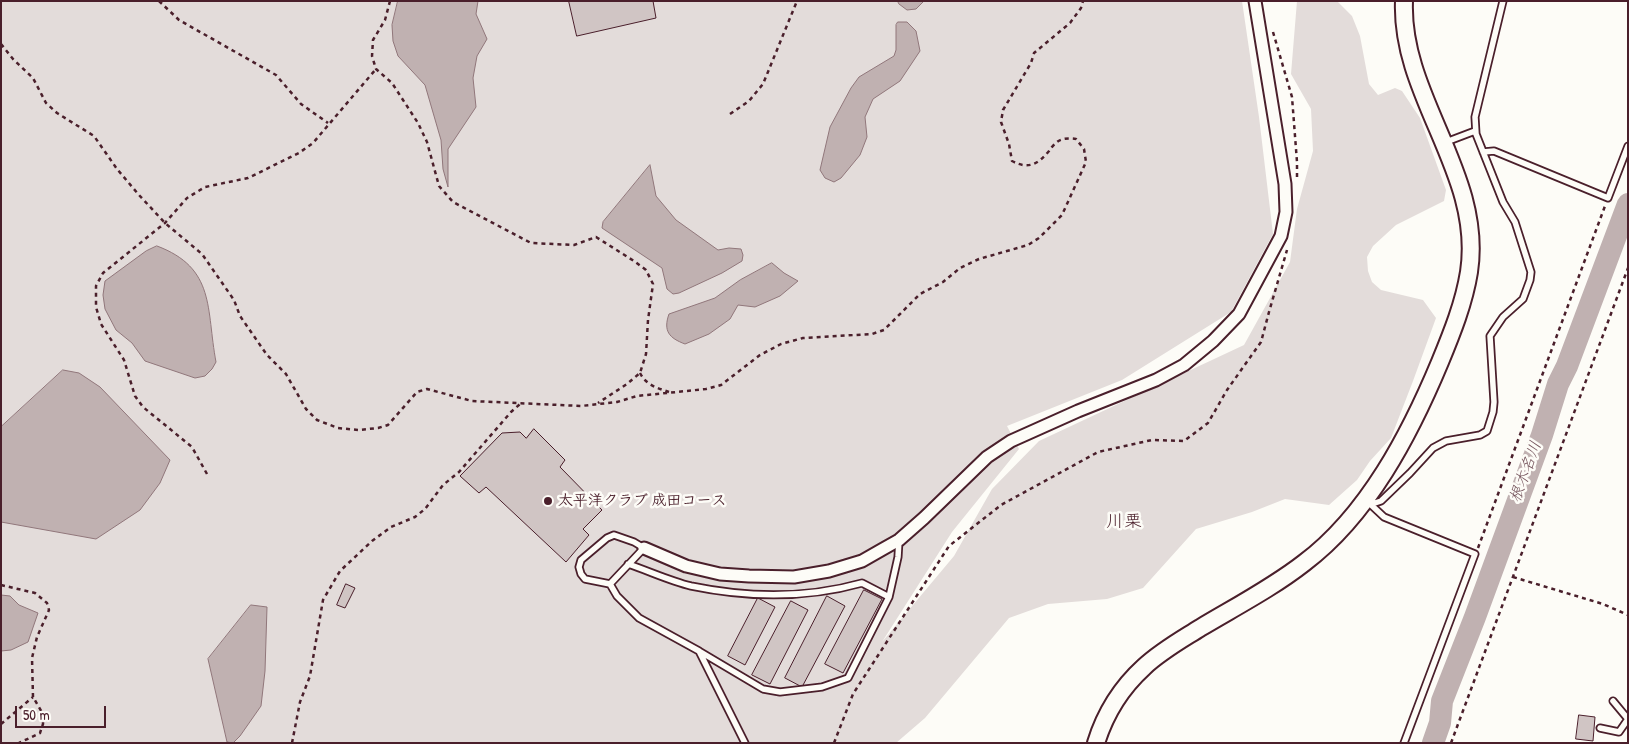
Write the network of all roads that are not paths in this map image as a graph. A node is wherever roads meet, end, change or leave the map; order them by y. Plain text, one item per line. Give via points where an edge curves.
1 (1255, 1) edge
2 (1404, 1) edge
3 (1503, 1) edge
4 (1475, 131) junction
5 (1444, 143) junction
6 (1628, 146) edge
7 (1483, 152) junction
8 (1365, 499) junction
9 (899, 540) junction
10 (644, 548) junction
11 (628, 564) junction
12 (610, 584) junction
13 (890, 597) junction
14 (699, 651) junction
15 (1613, 701) dead end
16 (1628, 719) edge
17 (1600, 728) dead end
18 (745, 743) edge
19 (1096, 743) edge
20 (1404, 743) edge

1 - 9 street via 1285,184 1286,212 1281,236 1239,314 1214,341 1184,365 1011,441 987,457
2 - 5 street via 1408,48
3 - 4 lane via 1475,117
4 - 5 lane
4 - 7 lane
5 - 8 street via 1468,214 1470,256 1465,292 1457,321 1427,392 1405,437
6 - 7 lane via 1608,198 1494,151
7 - 8 lane via 1503,202 1515,222 1531,272 1522,299 1503,317 1490,336 1494,402 1490,426 1484,434 1451,439 1433,448 1381,501 1375,503
8 - 19 street via 1345,524 1305,562 1144,666 1110,709
8 - 20 lane via 1384,517 1475,554
9 - 10 street via 862,561 794,577 720,574 686,566
9 - 13 lane
10 - 11 lane
10 - 12 lane via 614,535 581,560 580,574 584,579
11 - 12 lane
11 - 13 lane via 689,585 751,595 814,594 862,583
12 - 14 lane via 639,618
13 - 14 lane via 848,678 822,687 780,692 763,689
14 - 18 lane
15 - 16 lane
16 - 17 lane via 1619,732

